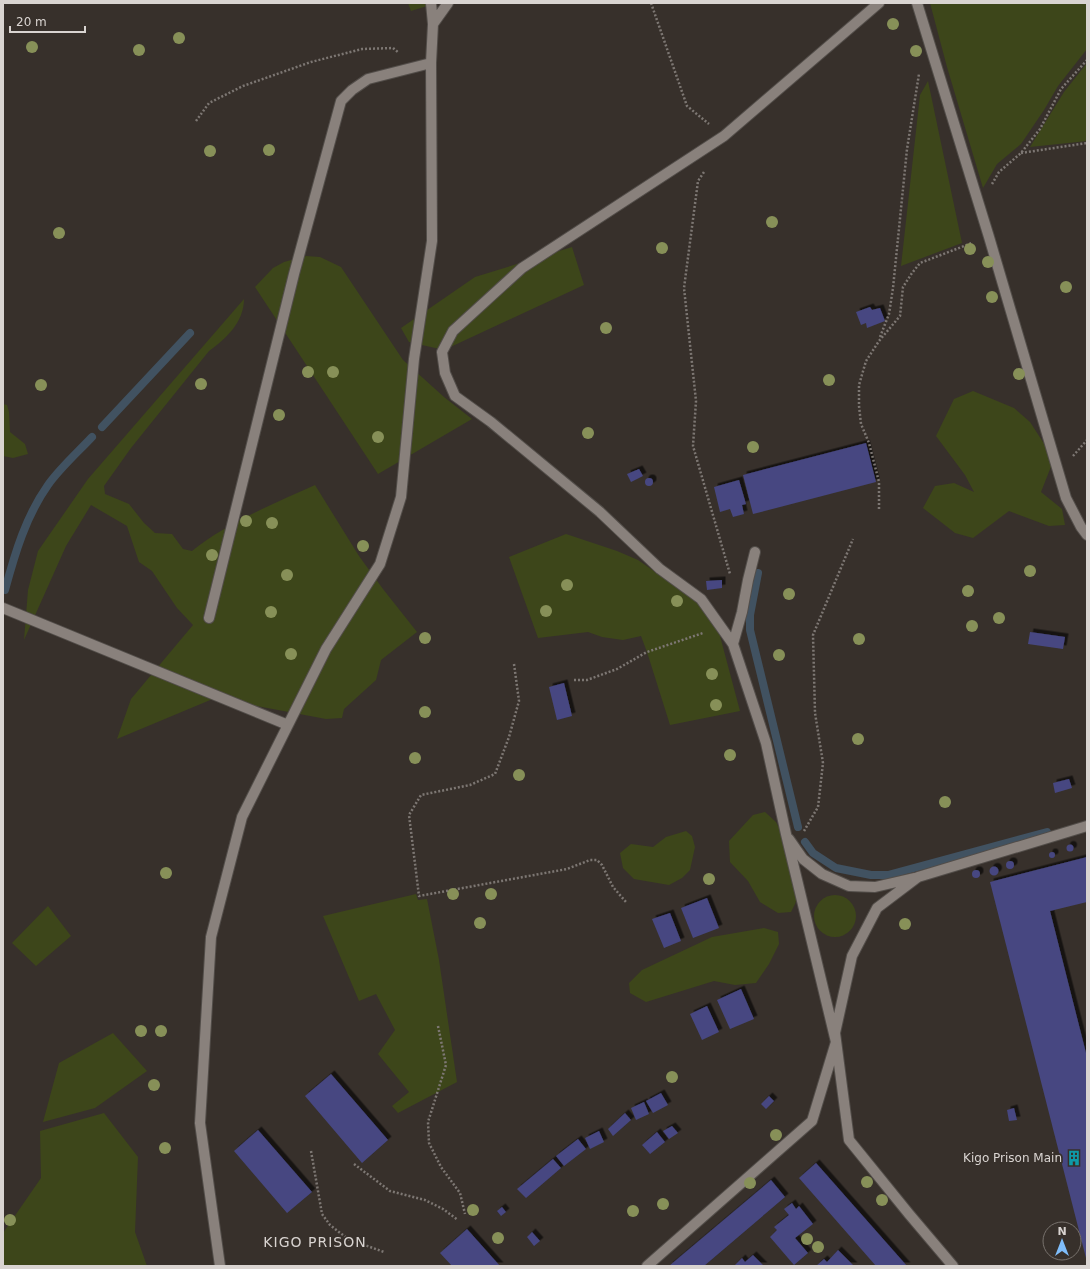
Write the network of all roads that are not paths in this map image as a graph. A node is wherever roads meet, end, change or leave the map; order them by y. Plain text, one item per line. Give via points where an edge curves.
1 (431, 3) edge
2 (448, 3) edge
3 (879, 3) edge
4 (917, 3) edge
5 (433, 24) junction
6 (431, 63) junction
7 (1087, 535) edge
8 (755, 552) dead end
9 (3, 608) edge
10 (209, 618) dead end
11 (733, 644) junction
12 (288, 726) junction
13 (1087, 826) edge
14 (786, 834) junction
15 (918, 877) junction
16 (836, 1042) junction
17 (220, 1266) edge
18 (647, 1266) edge
19 (953, 1266) edge

1 - 5 street
2 - 5 street
3 - 11 street via 724,136 522,268 453,331 442,352 444,373 455,396 491,422 600,512 660,569 701,599
4 - 7 street via 1066,498
5 - 6 street
6 - 10 street via 368,79 352,90 341,102 294,274
6 - 12 street via 432,241 414,359 400,497 380,564 326,649
8 - 11 street
9 - 12 street
11 - 14 street via 766,743
12 - 17 street via 242,817 211,936 200,1123
13 - 15 street
14 - 15 street via 803,859 822,874 848,886 875,887
14 - 16 street
15 - 16 street via 877,908 852,956 835,1033
16 - 18 street via 812,1121
16 - 19 street via 849,1140

